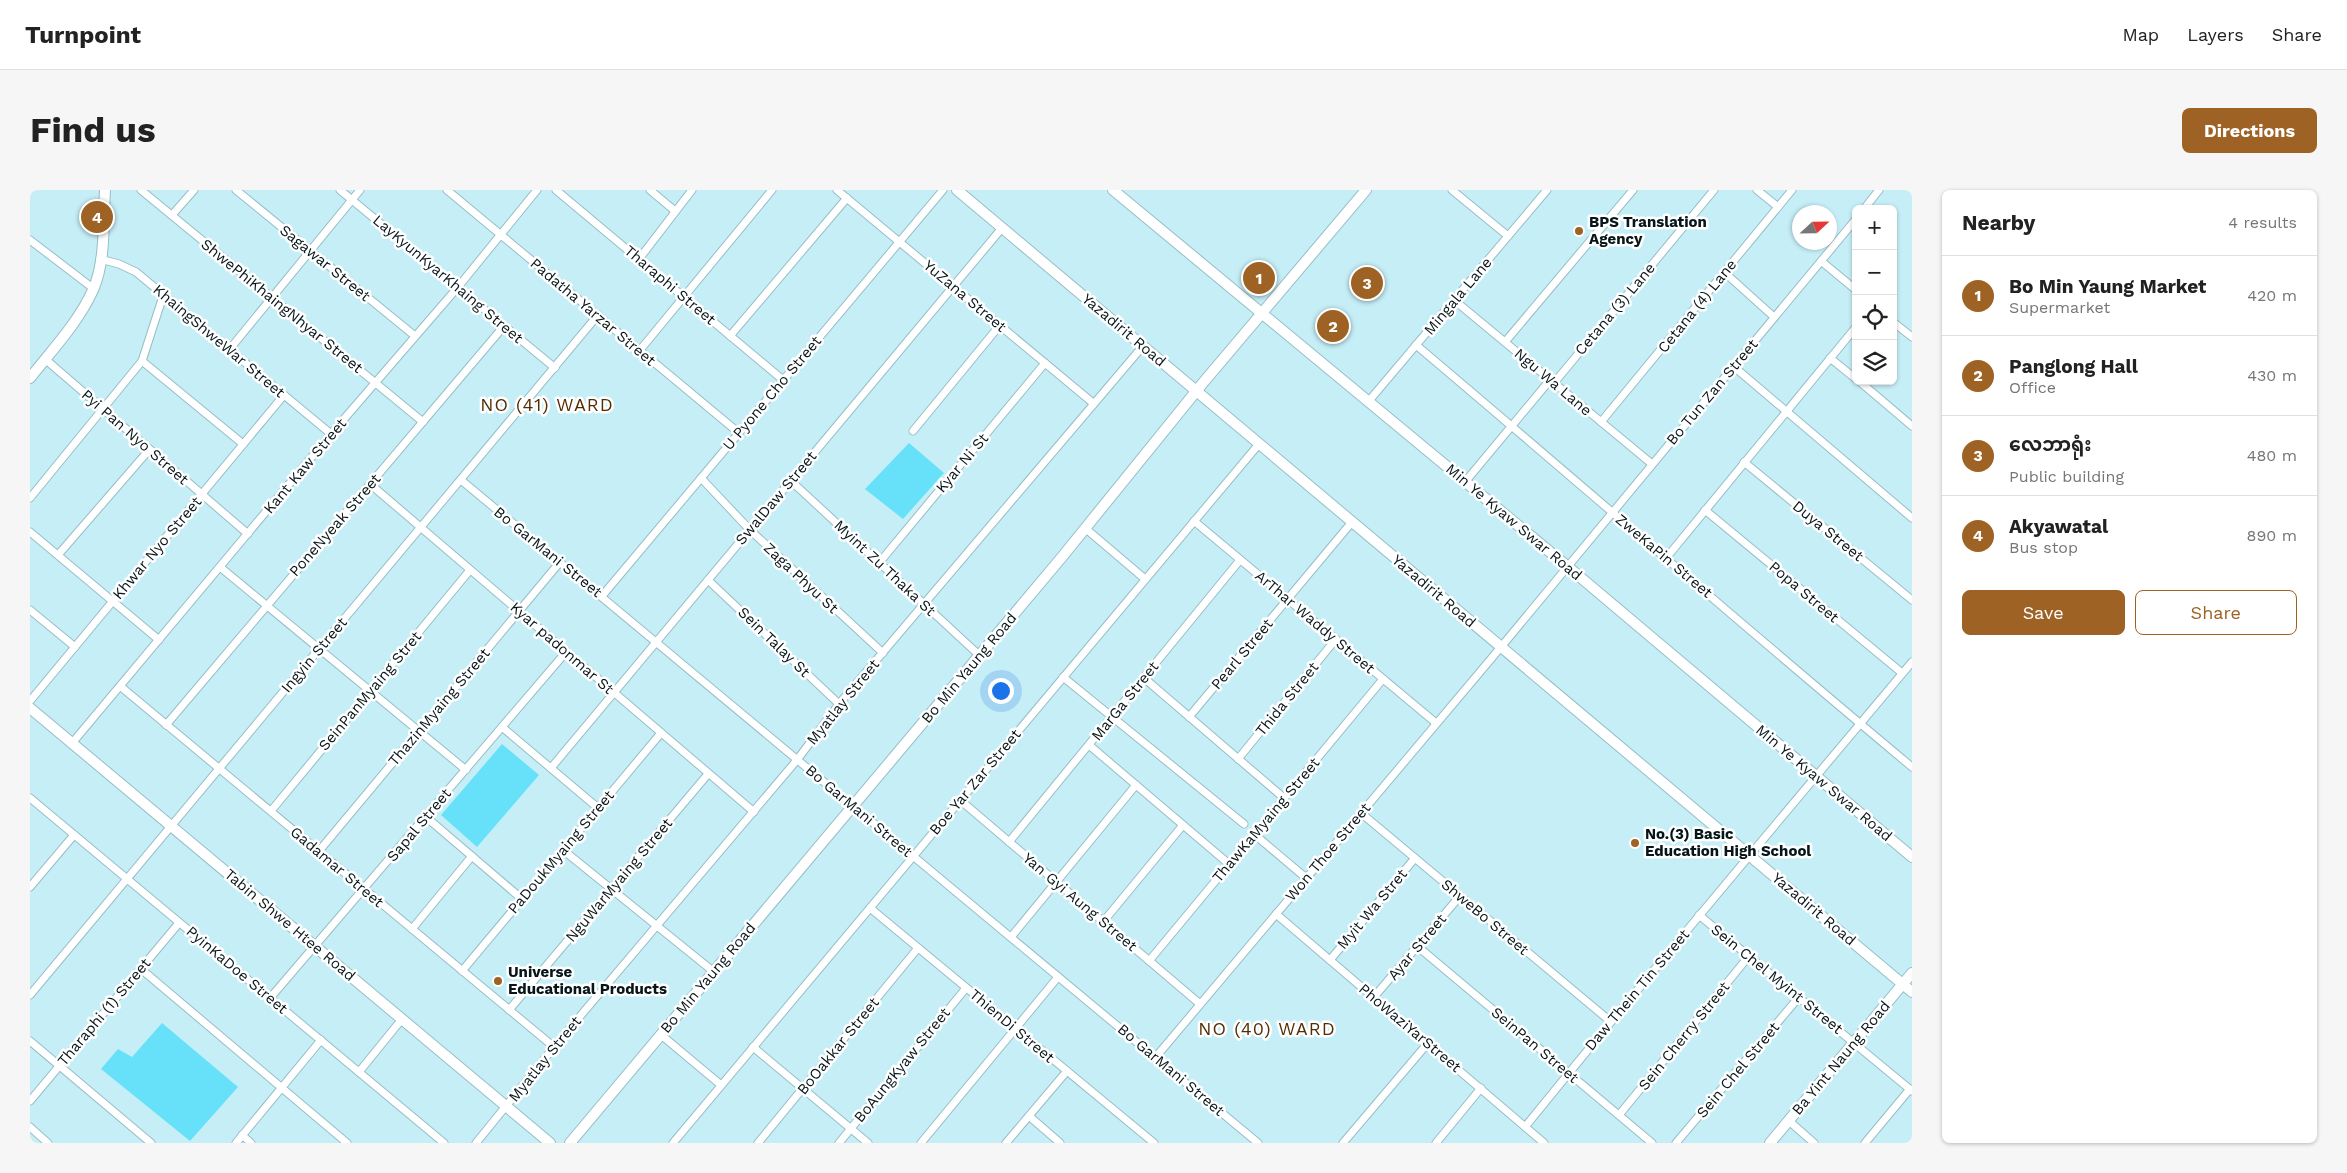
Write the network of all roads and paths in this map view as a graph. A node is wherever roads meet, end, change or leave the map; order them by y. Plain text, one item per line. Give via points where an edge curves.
1 (105, 190) edge
2 (141, 190) edge
3 (194, 190) edge
4 (236, 190) edge
5 (340, 190) edge
6 (360, 190) edge
7 (447, 190) edge
8 (537, 190) edge
9 (556, 190) edge
10 (650, 190) edge
11 (692, 190) edge
12 (772, 190) edge
13 (837, 190) edge
14 (943, 190) edge
15 (957, 190) edge
16 (1366, 190) edge
17 (1452, 190) edge
18 (1547, 190) edge
19 (1633, 190) edge
20 (1714, 190) edge
21 (1757, 190) edge
22 (1792, 190) edge
23 (1879, 190) edge
24 (1116, 191) edge
25 (1460, 193) edge
26 (847, 198) junction
27 (352, 200) junction
28 (1867, 205) edge
29 (1778, 207) junction
30 (675, 211) junction
31 (172, 215) junction
32 (1852, 223) edge
33 (1002, 228) junction
34 (500, 234) junction
35 (1508, 236) junction
36 (30, 240) edge
37 (899, 242) junction
38 (310, 251) junction
39 (100, 259) junction
40 (638, 259) junction
41 (1821, 261) junction
42 (1724, 272) junction
43 (953, 286) junction
44 (1852, 287) edge
45 (458, 288) junction
46 (94, 289) junction
47 (163, 296) junction
48 (684, 297) junction
49 (272, 298) junction
50 (1454, 300) junction
51 (598, 315) junction
52 (1258, 317) junction
53 (1774, 317) junction
54 (1000, 325) junction
55 (1897, 325) edge
56 (504, 326) junction
57 (1852, 332) edge
58 (414, 336) junction
59 (730, 336) junction
60 (1912, 337) edge
61 (1505, 342) junction
62 (1416, 345) junction
63 (1143, 346) junction
64 (229, 350) junction
65 (640, 350) junction
66 (1830, 358) junction
67 (45, 359) junction
68 (142, 361) junction
69 (1046, 363) junction
70 (1733, 366) junction
71 (555, 368) junction
72 (1852, 376) edge
73 (30, 378) edge
74 (783, 380) junction
75 (1552, 381) junction
76 (375, 383) junction
77 (1202, 384) junction
78 (1863, 385) edge
79 (284, 395) junction
80 (1368, 402) junction
81 (1093, 403) junction
82 (102, 410) junction
83 (1786, 412) junction
84 (423, 422) junction
85 (1601, 422) junction
86 (1512, 426) junction
87 (1912, 426) edge
88 (912, 430) dead end
89 (739, 433) junction
90 (331, 434) junction
91 (243, 444) junction
92 (1259, 444) junction
93 (149, 450) junction
94 (1744, 462) junction
95 (1652, 464) junction
96 (701, 478) junction
97 (461, 480) junction
98 (791, 481) junction
99 (1465, 482) junction
100 (370, 484) junction
101 (201, 495) junction
102 (30, 498) edge
103 (1706, 510) junction
104 (1611, 513) junction
105 (1912, 518) edge
106 (1194, 521) junction
107 (1352, 522) junction
108 (421, 527) junction
109 (1085, 528) junction
110 (750, 530) junction
111 (30, 532) edge
112 (248, 534) junction
113 (58, 555) junction
114 (1666, 558) junction
115 (1240, 560) junction
116 (560, 562) junction
117 (879, 563) junction
118 (1567, 566) junction
119 (220, 567) junction
120 (470, 570) junction
121 (1145, 579) junction
122 (708, 580) junction
123 (602, 596) junction
124 (1287, 599) junction
125 (1912, 600) edge
126 (113, 601) junction
127 (924, 604) junction
128 (266, 605) junction
129 (30, 610) edge
130 (519, 612) junction
131 (1336, 639) junction
132 (159, 640) junction
133 (656, 643) junction
134 (75, 646) junction
135 (1501, 646) junction
136 (319, 649) junction
137 (566, 652) junction
138 (883, 653) junction
139 (979, 655) junction
140 (1912, 662) edge
141 (1902, 674) junction
142 (1063, 677) junction
143 (1144, 678) junction
144 (1383, 679) junction
145 (120, 686) junction
146 (370, 691) junction
147 (614, 693) junction
148 (30, 701) edge
149 (839, 704) junction
150 (30, 708) edge
151 (1112, 716) junction
152 (1189, 717) junction
153 (1860, 722) junction
154 (1436, 723) junction
155 (166, 725) junction
156 (502, 727) junction
157 (419, 731) junction
158 (661, 733) junction
159 (73, 742) junction
160 (1088, 745) junction
161 (797, 760) junction
162 (1238, 760) junction
163 (1911, 764) edge
164 (551, 768) junction
165 (219, 769) junction
166 (466, 770) junction
167 (708, 774) junction
168 (1817, 778) junction
169 (1136, 785) junction
170 (30, 798) edge
171 (1284, 798) junction
172 (960, 800) junction
173 (853, 806) junction
174 (598, 808) junction
175 (270, 811) junction
176 (754, 812) junction
177 (1361, 813) junction
178 (426, 816) junction
179 (1244, 824) dead end
180 (1183, 825) junction
181 (171, 826) junction
182 (1254, 834) junction
183 (74, 835) junction
184 (1009, 842) junction
185 (563, 850) junction
186 (319, 851) junction
187 (1749, 855) junction
188 (472, 856) junction
189 (913, 856) junction
190 (1912, 857) edge
191 (1414, 858) junction
192 (1229, 864) junction
193 (1306, 878) junction
194 (127, 879) junction
195 (1056, 882) junction
196 (31, 883) edge
197 (364, 889) junction
198 (611, 889) junction
199 (1460, 896) junction
200 (522, 899) junction
201 (870, 908) junction
202 (1276, 914) junction
203 (1699, 915) junction
204 (179, 922) junction
205 (1103, 922) junction
206 (657, 926) junction
207 (412, 929) junction
208 (1011, 937) junction
209 (315, 946) junction
210 (1417, 946) junction
211 (918, 948) junction
212 (1749, 956) junction
213 (1149, 960) junction
214 (1330, 960) junction
215 (140, 969) junction
216 (462, 971) junction
217 (714, 972) junction
218 (1912, 973) edge
219 (1058, 976) junction
220 (1903, 984) junction
221 (966, 988) junction
222 (1912, 992) edge
223 (30, 995) edge
224 (270, 997) junction
225 (1374, 997) junction
226 (1799, 998) junction
227 (1200, 1004) junction
228 (510, 1010) junction
229 (402, 1019) junction
230 (1610, 1021) junction
231 (1016, 1029) junction
232 (660, 1034) junction
233 (321, 1040) junction
234 (30, 1041) edge
235 (1428, 1043) junction
236 (1855, 1043) junction
237 (554, 1047) junction
238 (753, 1047) junction
239 (1155, 1058) junction
240 (59, 1066) junction
241 (1067, 1071) junction
242 (359, 1072) junction
243 (1569, 1073) junction
244 (721, 1085) junction
245 (282, 1088) junction
246 (1481, 1088) junction
247 (803, 1089) junction
248 (1911, 1090) edge
249 (30, 1101) edge
250 (507, 1106) junction
251 (1619, 1115) junction
252 (1029, 1116) junction
253 (1789, 1121) junction
254 (30, 1127) edge
255 (1525, 1127) junction
256 (851, 1128) junction
257 (242, 1136) junction
258 (48, 1143) edge
259 (151, 1143) edge
260 (236, 1143) edge
261 (251, 1143) edge
262 (347, 1143) edge
263 (444, 1143) edge
264 (476, 1143) edge
265 (550, 1143) edge
266 (570, 1143) edge
267 (673, 1143) edge
268 (758, 1143) edge
269 (839, 1143) edge
270 (868, 1143) edge
271 (921, 1143) edge
272 (1006, 1143) edge
273 (1060, 1143) edge
274 (1154, 1143) edge
275 (1258, 1143) edge
276 (1344, 1143) edge
277 (1437, 1143) edge
278 (1544, 1143) edge
279 (1652, 1143) edge
280 (1676, 1143) edge
281 (1770, 1143) edge
282 (1814, 1143) edge
283 (1865, 1143) edge

1 - 39 street
2 - 31 street, ShwePhiKhaingNhyar Street
3 - 31 street
4 - 38 street, Sagawar Street
5 - 27 street, LayKyunKyarKhaing Street
6 - 27 street
7 - 34 street, Padatha Yarzar Street
8 - 34 street, Kant Kaw Street
9 - 40 street, Tharaphi Street
10 - 30 street
11 - 30 street
12 - 48 street
13 - 26 street, YuZana Street
14 - 37 street, U Pyone Cho Street
15 - 33 street, Yazadirit Road
16 - 52 street, Bo Min Yaung Road
17 - 25 street
18 - 35 street, Mingala Lane
19 - 61 street
20 - 75 street, Cetana (3) Lane
21 - 29 street
22 - 29 street, Cetana (4) Lane
23 - 28 street
24 - 52 street, Min Ye Kyaw Swar Road
25 - 35 street
26 - 37 street, YuZana Street
26 - 59 street
27 - 38 street
27 - 45 street, LayKyunKyarKhaing Street
29 - 42 street, Cetana (4) Lane
30 - 40 street
31 - 49 street, ShwePhiKhaingNhyar Street
32 - 41 street, Bo Tun Zan Street
33 - 43 street, SwalDaw Street
33 - 63 street, Yazadirit Road
34 - 45 street, Kant Kaw Street
34 - 51 street, Padatha Yarzar Street
35 - 50 street, Mingala Lane
36 - 46 street
37 - 43 street, YuZana Street
37 - 74 street, U Pyone Cho Street
38 - 49 street
38 - 58 street, Sagawar Street
39 - 46 street
39 - 47 street, KhaingShweWar Street via 136,272
40 - 48 street, Tharaphi Street
41 - 44 street
41 - 53 street, Bo Tun Zan Street
42 - 53 street
42 - 85 street, Cetana (4) Lane
43 - 54 street, YuZana Street
43 - 98 street, SwalDaw Street
45 - 56 street, LayKyunKyarKhaing Street
45 - 58 street, Kant Kaw Street
46 - 67 street via 74,323
47 - 64 street, KhaingShweWar Street
47 - 68 street
48 - 59 street, Tharaphi Street
48 - 65 street
49 - 64 street
49 - 76 street, ShwePhiKhaingNhyar Street
50 - 61 street, Ngu Wa Lane
50 - 62 street, Mingala Lane
51 - 65 street, Padatha Yarzar Street
51 - 71 street, Ingyin Street
52 - 77 street, Bo Min Yaung Road
52 - 80 street, Min Ye Kyaw Swar Road
53 - 70 street, Bo Tun Zan Street
54 - 69 street, YuZana Street
54 - 88 street
55 - 60 street
56 - 71 street, LayKyunKyarKhaing Street
56 - 84 street, PoneNyeak Street
57 - 66 street
58 - 76 street, Kant Kaw Street
59 - 74 street, Tharaphi Street
61 - 75 street, Ngu Wa Lane
62 - 80 street, Mingala Lane
62 - 86 street, ZweKaPin Street
63 - 77 street, Yazadirit Road
63 - 81 street, Myatlay Street
64 - 79 street, KhaingShweWar Street
65 - 89 street, Padatha Yarzar Street
66 - 72 street
66 - 83 street
67 - 73 street
67 - 82 street, Pyi Pan Nyo Street
68 - 82 street
68 - 91 street
69 - 81 street, YuZana Street
69 - 117 street, Kyar Ni St
70 - 83 street
70 - 95 street, Bo Tun Zan Street
71 - 97 street, Ingyin Street
74 - 89 street, U Pyone Cho Street
75 - 85 street, Ngu Wa Lane
75 - 86 street, Cetana (3) Lane
76 - 84 street, ShwePhiKhaingNhyar Street
76 - 90 street, Kant Kaw Street
77 - 92 street, Yazadirit Road
77 - 109 street, Bo Min Yaung Road
78 - 87 street
79 - 90 street, KhaingShweWar Street
79 - 91 street, Khwar Nyo Street
80 - 99 street, Min Ye Kyaw Swar Road
81 - 127 street, Myatlay Street
82 - 93 street, Pyi Pan Nyo Street
82 - 102 street
83 - 94 street
83 - 105 street
84 - 100 street, PoneNyeak Street
85 - 95 street, Ngu Wa Lane
86 - 99 street, Cetana (3) Lane
86 - 104 street, ZweKaPin Street
89 - 96 street, U Pyone Cho Street
90 - 112 street, Kant Kaw Street
91 - 101 street, Khwar Nyo Street
92 - 106 street, Boe Yar Zar Street
92 - 107 street, Yazadirit Road
93 - 101 street, Pyi Pan Nyo Street
93 - 113 street
94 - 103 street
94 - 125 street, Duya Street
95 - 104 street, Bo Tun Zan Street
96 - 110 street, Zaga Phyu St
96 - 123 street, U Pyone Cho Street
97 - 108 street, Ingyin Street
97 - 116 street, Bo GarMani Street
98 - 110 street, SwalDaw Street
98 - 117 street, Myint Zu Thaka St
99 - 118 street, Min Ye Kyaw Swar Road
100 - 108 street, Kyar padonmar St
100 - 128 street, PoneNyeak Street
101 - 112 street, Pyi Pan Nyo Street
101 - 126 street, Khwar Nyo Street
103 - 114 street
103 - 141 street, Popa Street
104 - 114 street, ZweKaPin Street
104 - 118 street, Bo Tun Zan Street
106 - 115 street, ArThar Waddy Street
106 - 121 street, Boe Yar Zar Street
107 - 124 street, Pearl Street
107 - 135 street, Yazadirit Road
108 - 120 street, Kyar padonmar St
108 - 136 street, Ingyin Street
109 - 121 street
109 - 139 street, Bo Min Yaung Road
110 - 122 street, SwalDaw Street
110 - 138 street, Zaga Phyu St
111 - 113 street
112 - 119 street, Kant Kaw Street
113 - 126 street
114 - 153 street, ZweKaPin Street
115 - 124 street, ArThar Waddy Street
115 - 143 street, MarGa Street
116 - 123 street, Bo GarMani Street
116 - 130 street, ThazinMyaing Street
117 - 127 street, Myint Zu Thaka St
118 - 135 street, Bo Tun Zan Street
118 - 168 street, Min Ye Kyaw Swar Road
119 - 128 street
119 - 132 street, Kant Kaw Street
120 - 130 street, Kyar padonmar St
120 - 146 street, SeinPanMyaing Stret
121 - 142 street, Boe Yar Zar Street
122 - 133 street, SwalDaw Street
122 - 149 street, Sein Talay St
123 - 133 street, Bo GarMani Street
124 - 131 street, ArThar Waddy Street
124 - 152 street, Pearl Street
126 - 132 street
126 - 134 street, Khwar Nyo Street
127 - 138 street, Myatlay Street
127 - 139 street, Myint Zu Thaka St
128 - 136 street
128 - 155 street, PoneNyeak Street
129 - 134 street
130 - 137 street, Kyar padonmar St
130 - 157 street, ThazinMyaing Street
131 - 144 street, ArThar Waddy Street
131 - 162 street, Thida Street
132 - 145 street, Kant Kaw Street
133 - 147 street, SwalDaw Street
133 - 161 street, Bo GarMani Street
134 - 148 street, Khwar Nyo Street
135 - 154 street, Won Thoe Street
135 - 187 street, Yazadirit Road
136 - 146 street
136 - 165 street, Ingyin Street
137 - 147 street, Kyar padonmar St
137 - 156 street, Sapal Street
138 - 149 street, Myatlay Street
139 - 173 street, Bo Min Yaung Road
140 - 141 street, Daw Thein Tin Street
141 - 153 street, Daw Thein Tin Street
142 - 151 street
142 - 172 street, Boe Yar Zar Street
143 - 151 street, MarGa Street
143 - 152 street
144 - 154 street, ArThar Waddy Street
144 - 171 street, ThawKaMyaing Street
145 - 155 street, Gadamar Street
145 - 159 street, Kant Kaw Street
146 - 157 street
146 - 175 street, SeinPanMyaing Stret
147 - 158 street, Kyar padonmar St
147 - 164 street, SwalDaw Street
149 - 161 street, Myatlay Street
150 - 159 street, Tabin Shwe Htee Road
151 - 160 street, MarGa Street
151 - 179 street
152 - 162 street
153 - 163 street, ZweKaPin Street
153 - 168 street, Daw Thein Tin Street
154 - 177 street, Won Thoe Street
155 - 165 street, Gadamar Street
156 - 164 street
156 - 166 street, Sapal Street
157 - 166 street
157 - 186 street, ThazinMyaing Street
158 - 167 street, Kyar padonmar St
158 - 174 street, PaDoukMyaing Street
159 - 181 street, Tabin Shwe Htee Road
160 - 169 street
160 - 184 street, MarGa Street
161 - 173 street, Bo GarMani Street
161 - 176 street, Myatlay Street
162 - 171 street
164 - 174 street
165 - 175 street, Gadamar Street
165 - 181 street, Ingyin Street
166 - 178 street, Sapal Street
167 - 176 street, Kyar padonmar St
167 - 198 street, NguWarMyaing Street
168 - 187 street, Daw Thein Tin Street
168 - 190 street, Min Ye Kyaw Swar Road
169 - 180 street
169 - 195 street
170 - 183 street, PyinKaDoe Street
171 - 182 street, ThawKaMyaing Street
172 - 184 street, Yan Gyi Aung Street
172 - 189 street, Boe Yar Zar Street
173 - 189 street, Bo GarMani Street
173 - 217 street, Bo Min Yaung Road
174 - 185 street, PaDoukMyaing Street
175 - 186 street, Gadamar Street
176 - 206 street, Myatlay Street
177 - 191 street, ShweBo Street
177 - 193 street, Won Thoe Street
178 - 188 street
178 - 197 street, Sapal Street
180 - 192 street
180 - 205 street
181 - 194 street, Ingyin Street
181 - 209 street, Tabin Shwe Htee Road
182 - 192 street, ThawKaMyaing Street
182 - 193 street
183 - 194 street, PyinKaDoe Street
183 - 196 street
184 - 195 street, Yan Gyi Aung Street
185 - 198 street
185 - 200 street, PaDoukMyaing Street
186 - 197 street, Gadamar Street
187 - 203 street, Daw Thein Tin Street
187 - 220 street, Yazadirit Road
188 - 200 street
188 - 207 street
189 - 201 street, Boe Yar Zar Street
189 - 208 street, Bo GarMani Street
191 - 199 street, ShweBo Street
191 - 214 street, Myit Wa Stret
192 - 213 street, ThawKaMyaing Street
193 - 202 street, Won Thoe Street
194 - 204 street, PyinKaDoe Street
194 - 223 street, Ingyin Street
195 - 205 street, Yan Gyi Aung Street
195 - 208 street
197 - 207 street, Gadamar Street
197 - 209 street, Sapal Street
198 - 206 street
198 - 228 street, NguWarMyaing Street
199 - 210 street, Ayar Street
199 - 230 street, ShweBo Street
200 - 216 street, PaDoukMyaing Street
201 - 211 street, ThienDi Street
201 - 238 street, Boe Yar Zar Street
202 - 214 street, PhoWaziYarStreet
202 - 227 street, Won Thoe Street
203 - 212 street, Sein Chel Myint Street
203 - 230 street, Daw Thein Tin Street
204 - 215 street, Tharaphi (1) Street
204 - 224 street, PyinKaDoe Street
205 - 213 street, Yan Gyi Aung Street
206 - 217 street
206 - 237 street, Myatlay Street
207 - 216 street, Gadamar Street
208 - 219 street, Bo GarMani Street
209 - 224 street, Sapal Street
209 - 229 street, Tabin Shwe Htee Road
210 - 225 street, Ayar Street
210 - 243 street, SeinPan Street
211 - 221 street, ThienDi Street
211 - 247 street, BoOakkar Street
212 - 226 street, Sein Chel Myint Street
212 - 251 street, Sein Cherry Street
213 - 227 street, Yan Gyi Aung Street
214 - 225 street, PhoWaziYarStreet
215 - 240 street, Tharaphi (1) Street
215 - 245 street
216 - 228 street, Gadamar Street
217 - 232 street, Bo Min Yaung Road
218 - 220 street, Ba Yint Naung Road
219 - 231 street
219 - 239 street, Bo GarMani Street
220 - 222 street, Yazadirit Road
220 - 236 street, Ba Yint Naung Road
221 - 231 street, ThienDi Street
221 - 256 street, BoAungKyaw Street
224 - 233 street, PyinKaDoe Street
225 - 235 street, PhoWaziYarStreet
226 - 236 street, Sein Chel Myint Street
226 - 280 street, Sein Chel Street
227 - 239 street, Won Thoe Street
228 - 237 street, Gadamar Street
229 - 242 street
229 - 250 street, Tabin Shwe Htee Road
230 - 243 street, Daw Thein Tin Street
231 - 241 street, ThienDi Street
231 - 271 street
232 - 244 street
232 - 266 street, Bo Min Yaung Road
233 - 242 street, PyinKaDoe Street
233 - 245 street
234 - 240 street
235 - 246 street, PhoWaziYarStreet
235 - 276 street
236 - 248 street, Sein Chel Myint Street
236 - 253 street, Ba Yint Naung Road
237 - 250 street, Myatlay Street
238 - 244 street, Boe Yar Zar Street
238 - 247 street
239 - 275 street, Bo GarMani Street
240 - 249 street, Tharaphi (1) Street
240 - 259 street
241 - 252 street
241 - 274 street, ThienDi Street
242 - 263 street, PyinKaDoe Street
243 - 251 street, SeinPan Street
243 - 255 street, Daw Thein Tin Street
244 - 267 street, Boe Yar Zar Street
245 - 257 street
245 - 262 street
246 - 255 street, PhoWaziYarStreet
246 - 277 street
247 - 256 street
247 - 268 street, BoOakkar Street
248 - 283 street
250 - 264 street
250 - 265 street, Tabin Shwe Htee Road
251 - 279 street, SeinPan Street
252 - 272 street
252 - 273 street
253 - 281 street, Ba Yint Naung Road
253 - 282 street
254 - 258 street
255 - 278 street, PhoWaziYarStreet
256 - 269 street, BoAungKyaw Street
256 - 270 street
257 - 260 street
257 - 261 street

